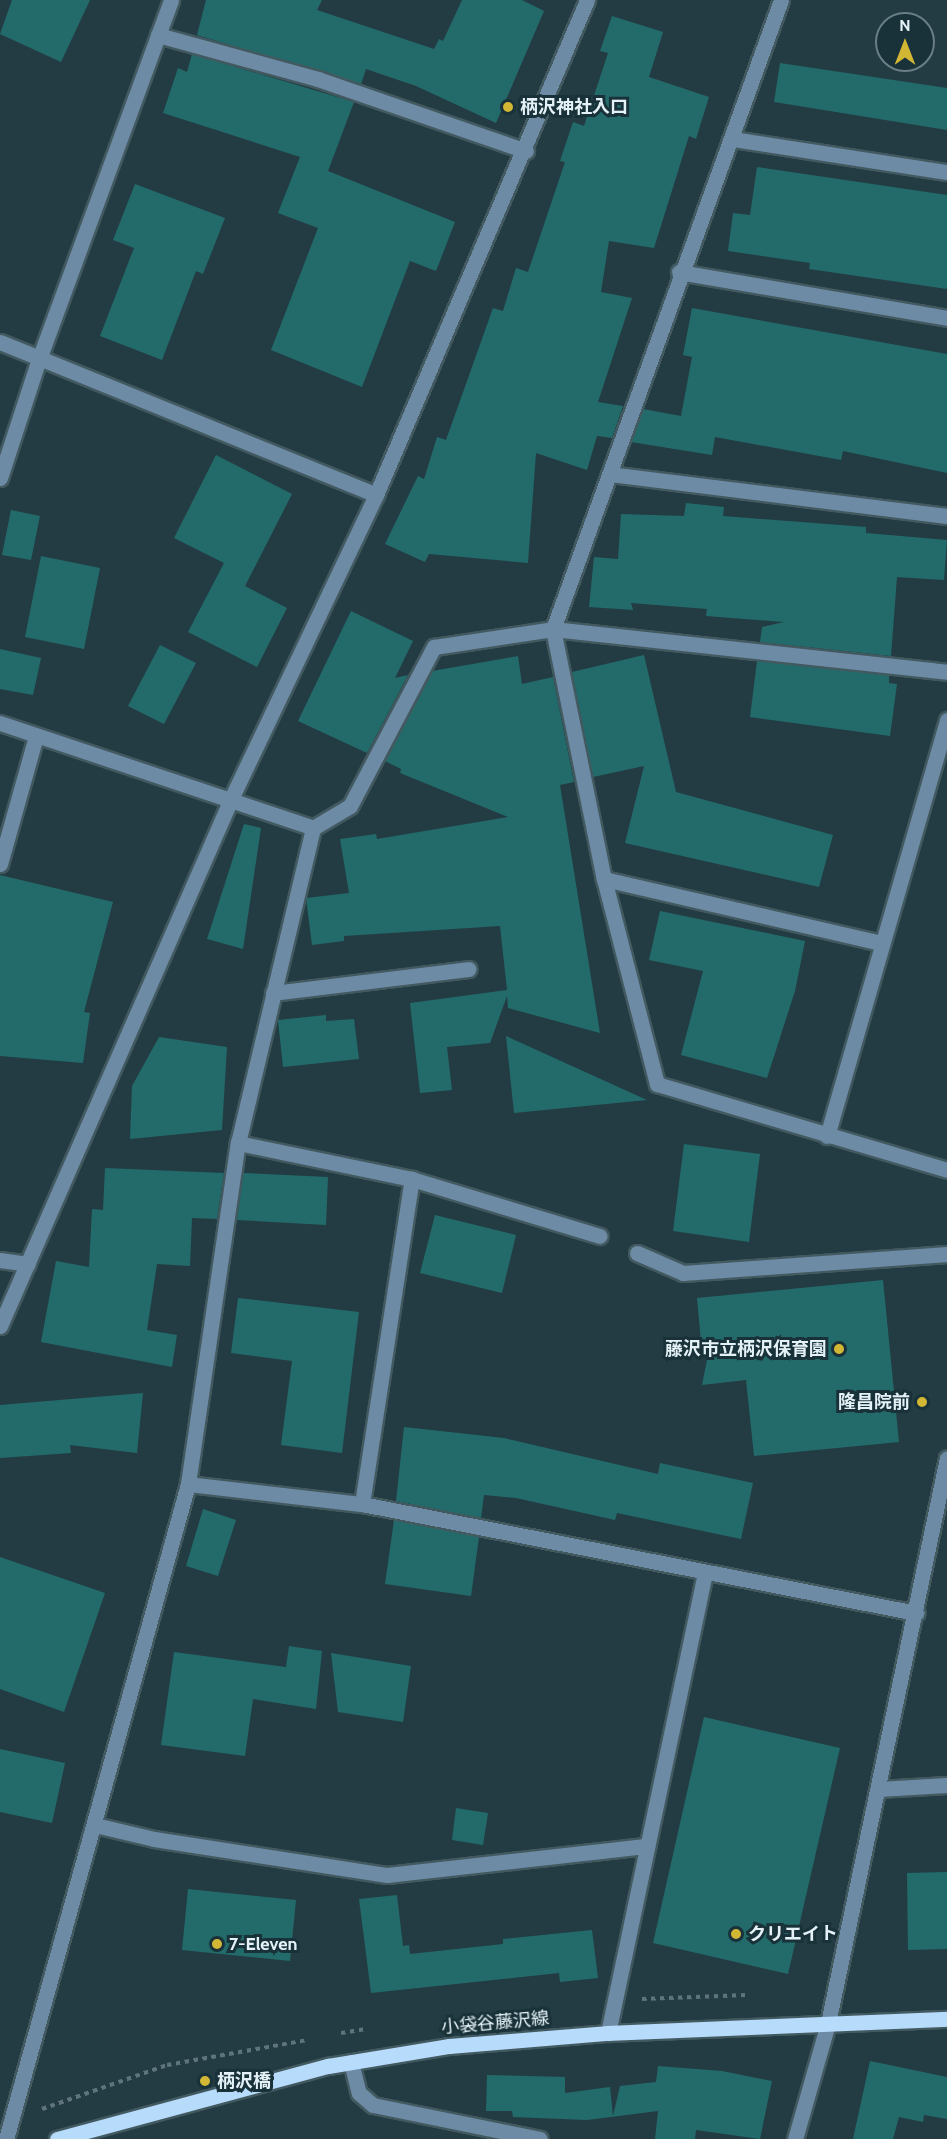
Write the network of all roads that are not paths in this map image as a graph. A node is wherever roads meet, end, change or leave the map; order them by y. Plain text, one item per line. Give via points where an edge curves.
1 (171, 0) edge
2 (587, 0) edge
3 (781, 0) edge
4 (158, 35) junction
5 (733, 139) junction
6 (525, 151) junction
7 (947, 172) edge
8 (679, 272) junction
9 (947, 318) edge
10 (0, 342) edge
11 (39, 358) junction
12 (609, 474) junction
13 (0, 478) edge
14 (376, 495) junction
15 (947, 516) edge
16 (553, 629) junction
17 (947, 672) edge
18 (947, 720) edge
19 (0, 723) edge
20 (36, 736) junction
21 (231, 799) junction
22 (313, 828) junction
23 (0, 864) edge
24 (604, 879) junction
25 (881, 943) junction
26 (469, 969) dead end
27 (273, 993) junction
28 (828, 1136) junction
29 (238, 1143) junction
30 (947, 1170) edge
31 (412, 1179) junction
32 (600, 1236) dead end
33 (637, 1253) dead end
34 (947, 1254) edge
35 (0, 1260) edge
36 (28, 1264) junction
37 (0, 1326) edge
38 (947, 1458) edge
39 (188, 1484) junction
40 (362, 1504) junction
41 (705, 1574) junction
42 (916, 1613) junction
43 (947, 1785) edge
44 (878, 1789) junction
45 (95, 1825) junction
46 (647, 1846) junction
47 (947, 2019) edge
48 (828, 2023) junction
49 (608, 2034) junction
50 (351, 2062) junction
51 (6, 2139) edge
52 (57, 2139) edge
53 (540, 2139) edge
54 (795, 2139) edge

1 - 4 street
2 - 6 street
3 - 5 street
4 - 6 street via 318,79
4 - 11 street
5 - 7 street
5 - 8 street
6 - 14 street
8 - 9 street
8 - 12 street
10 - 11 street
11 - 13 street
11 - 14 street
12 - 15 street
12 - 16 street
14 - 21 street
16 - 17 street
16 - 22 street via 434,647 350,806
16 - 24 street
18 - 25 street
19 - 20 street
20 - 21 street
20 - 23 street
21 - 22 street
21 - 36 street
22 - 27 street
24 - 25 street
24 - 28 street via 657,1084
25 - 28 street
26 - 27 street
27 - 29 street
28 - 30 street
29 - 31 street
29 - 39 street
31 - 32 street
31 - 40 street
33 - 34 street via 683,1273
35 - 36 street
36 - 37 street
38 - 42 street
39 - 40 street
39 - 45 street
40 - 41 street
41 - 42 street
41 - 46 street
42 - 44 street
43 - 44 street
44 - 48 street
45 - 46 street via 154,1839 387,1875
45 - 51 street
46 - 49 street
47 - 48 main road, 小袋谷藤沢線
48 - 49 main road, 小袋谷藤沢線
48 - 54 street
49 - 50 main road, 小袋谷藤沢線 via 449,2046
50 - 52 main road, 小袋谷藤沢線 via 242,2087
50 - 53 street via 359,2092 374,2105

